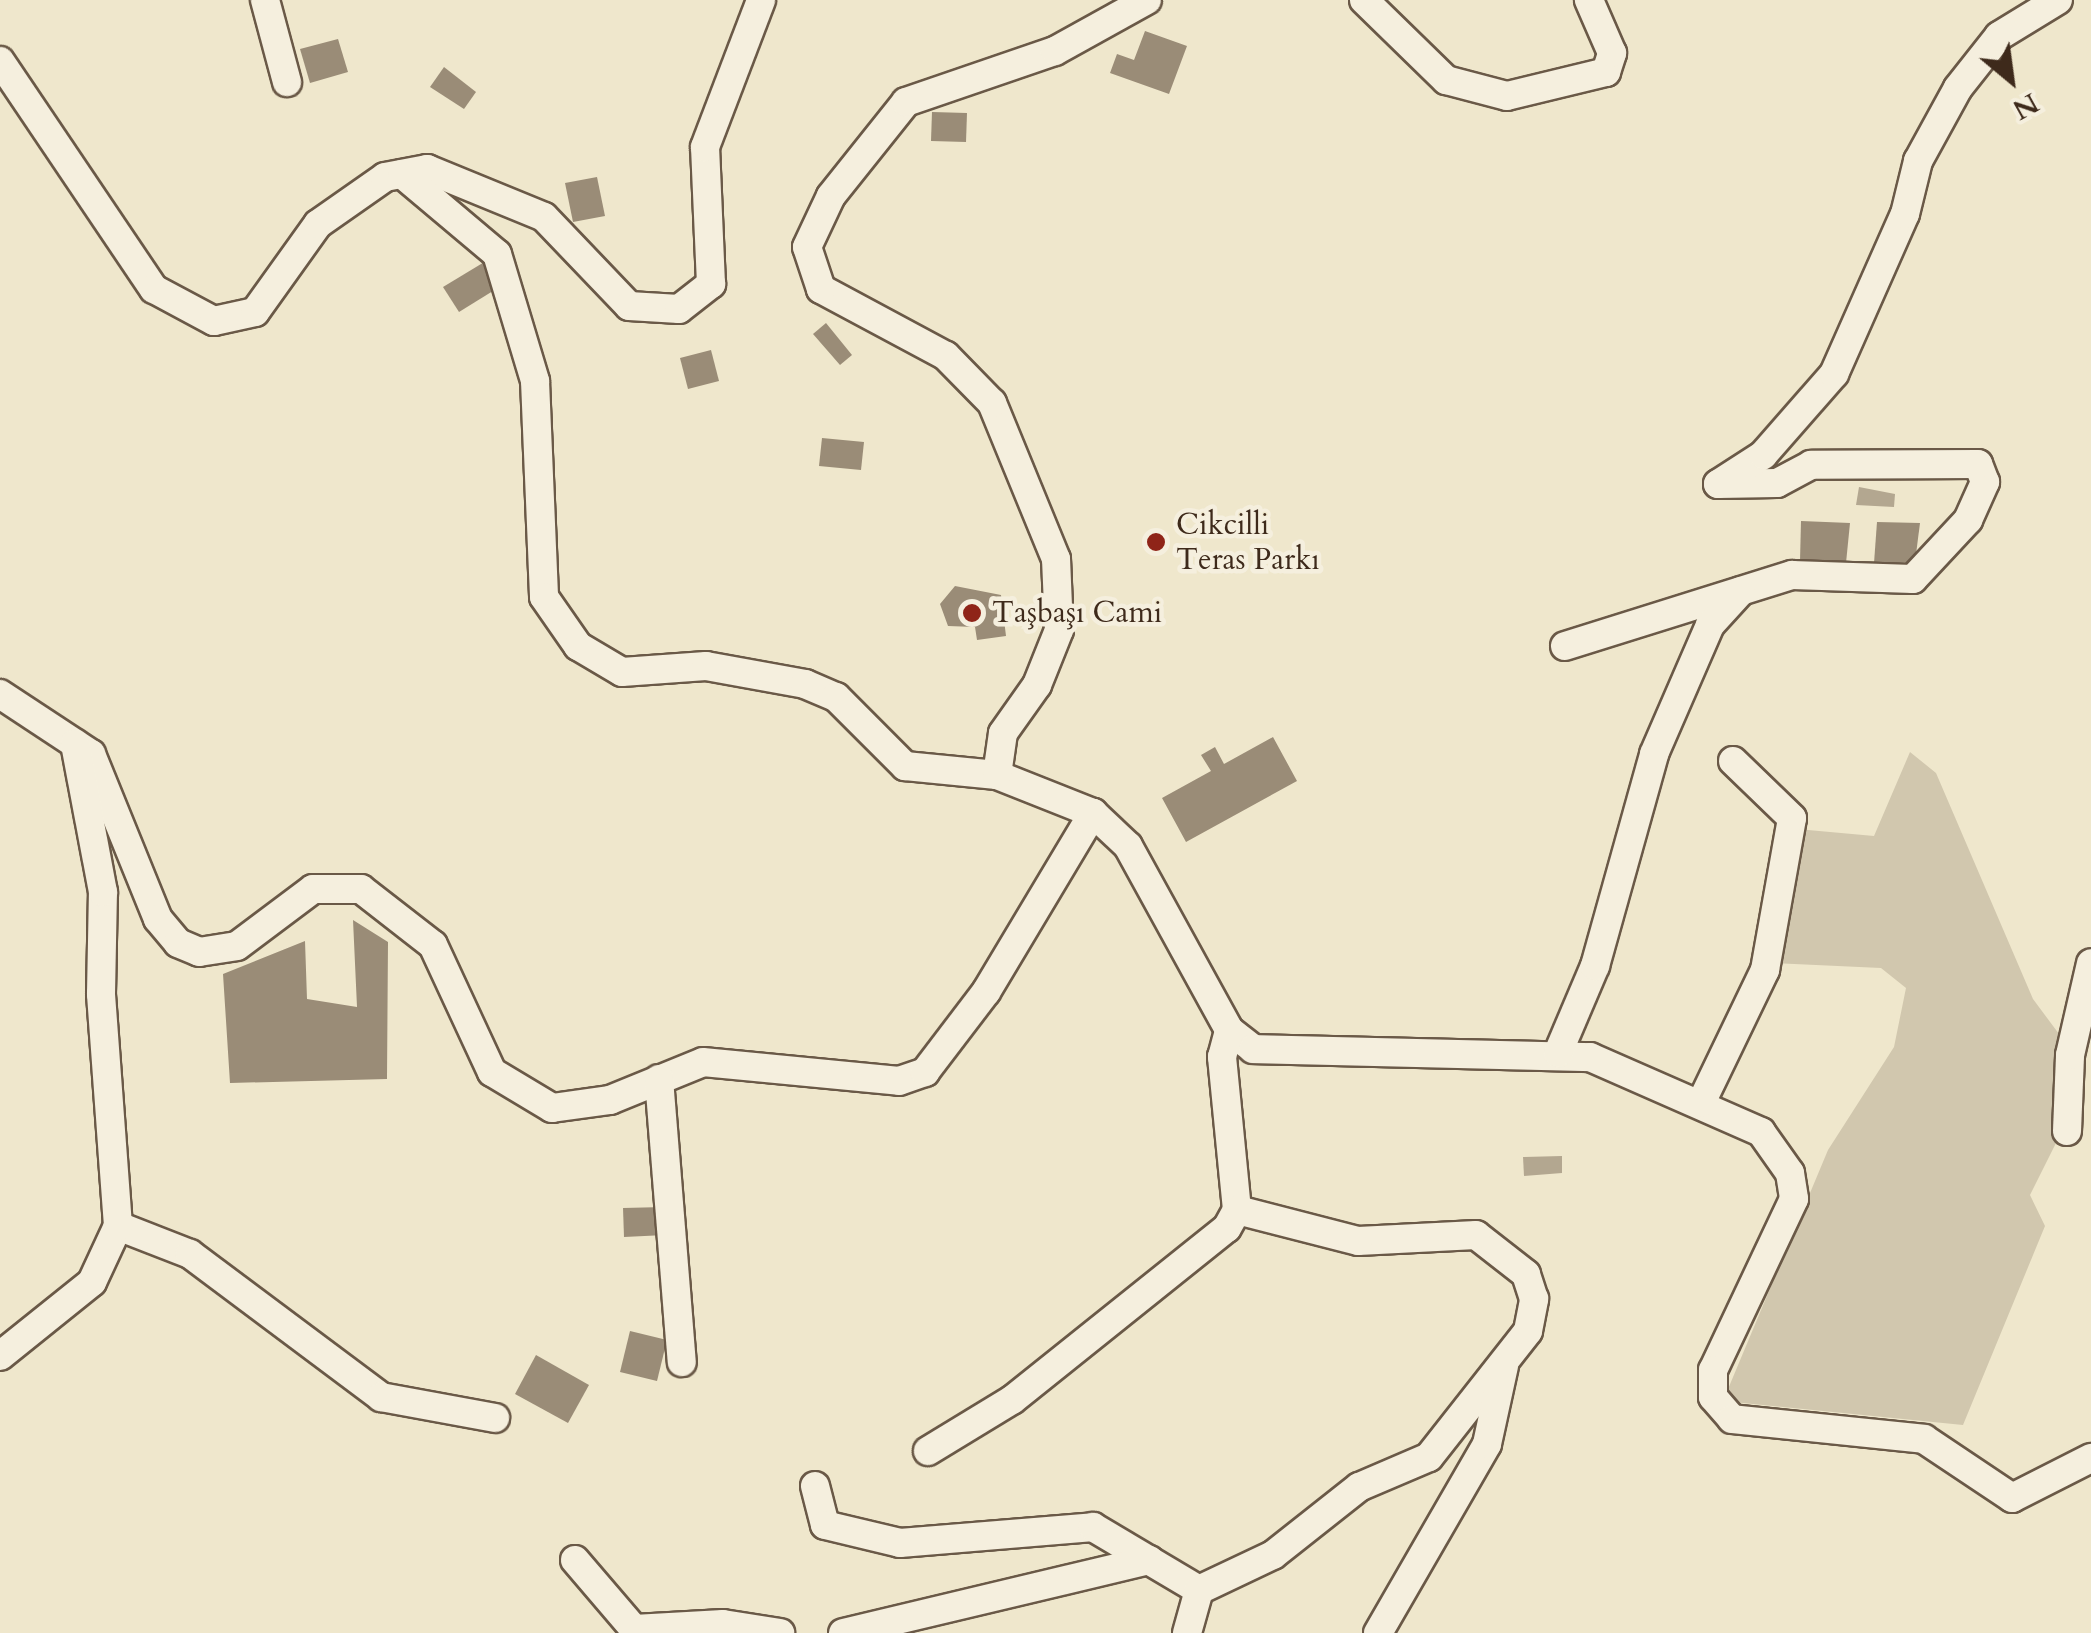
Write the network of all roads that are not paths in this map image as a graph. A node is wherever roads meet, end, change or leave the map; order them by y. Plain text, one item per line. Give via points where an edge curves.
1 (264, 0) edge
2 (761, 0) edge
3 (1147, 0) edge
4 (1364, 0) edge
5 (1589, 0) edge
6 (2058, 0) edge
7 (0, 61) edge
8 (287, 82) dead end
9 (402, 174) junction
10 (1742, 590) junction
11 (1565, 646) dead end
12 (0, 694) edge
13 (75, 744) junction
14 (1733, 760) dead end
15 (997, 775) junction
16 (1092, 813) junction
17 (2091, 963) edge
18 (2086, 1004) edge
19 (1229, 1030) junction
20 (1558, 1053) junction
21 (659, 1078) junction
22 (1701, 1103) junction
23 (2067, 1131) dead end
24 (1237, 1210) junction
25 (118, 1226) junction
26 (0, 1356) edge
27 (1506, 1359) junction
28 (682, 1362) dead end
29 (495, 1418) dead end
30 (928, 1451) dead end
31 (2091, 1458) edge
32 (816, 1486) dead end
33 (574, 1560) dead end
34 (1149, 1560) junction
35 (1199, 1590) junction
36 (780, 1633) edge
37 (843, 1633) edge
38 (1187, 1633) edge
39 (1378, 1633) edge

1 - 8 street
2 - 9 street via 705,146 711,284 679,309 629,306 544,217 427,168
3 - 15 street via 1055,51 906,102 831,196 807,247 821,290 946,356 992,402 1056,560 1059,630 1037,685 1003,733
4 - 5 street via 1446,80 1506,96 1606,72 1612,53
6 - 10 street via 1999,36 1958,88 1918,161 1904,214 1834,374 1762,455 1718,484 1777,483 1811,464 1978,464 1985,482 1968,520 1913,579 1792,575
7 - 9 street via 154,290 214,321 256,312 318,224
9 - 15 street via 497,254 536,381 544,597 578,646 622,672 706,666 805,684 836,697 904,766
10 - 11 street
10 - 20 street via 1710,625 1654,754 1600,948
12 - 13 street
13 - 21 street via 103,774 158,919 178,943 199,952 237,946 313,888 361,889 433,946 492,1072 527,1100 580,1109
13 - 25 street via 103,892
14 - 22 street via 1792,818 1765,970
15 - 16 street
16 - 19 street via 1128,846
16 - 21 street via 986,992 925,1072 899,1081 726,1060
17 - 18 street
18 - 23 street
19 - 20 street via 1265,1052
19 - 24 street via 1222,1057
20 - 22 street
21 - 28 street
22 - 31 street via 1770,1141 1794,1199 1713,1370 1720,1410 1747,1423 1924,1440 2012,1498
24 - 27 street via 1358,1241 1476,1236 1500,1248 1526,1274 1534,1299 1528,1331
24 - 30 street via 1227,1228 1012,1400
25 - 26 street via 92,1282
25 - 29 street via 190,1254 381,1396
27 - 35 street via 1429,1457 1359,1487 1273,1555
27 - 39 street via 1486,1444
32 - 34 street via 825,1525 900,1543 1093,1527
33 - 36 street via 634,1628 723,1624
34 - 35 street
34 - 37 street
35 - 38 street

